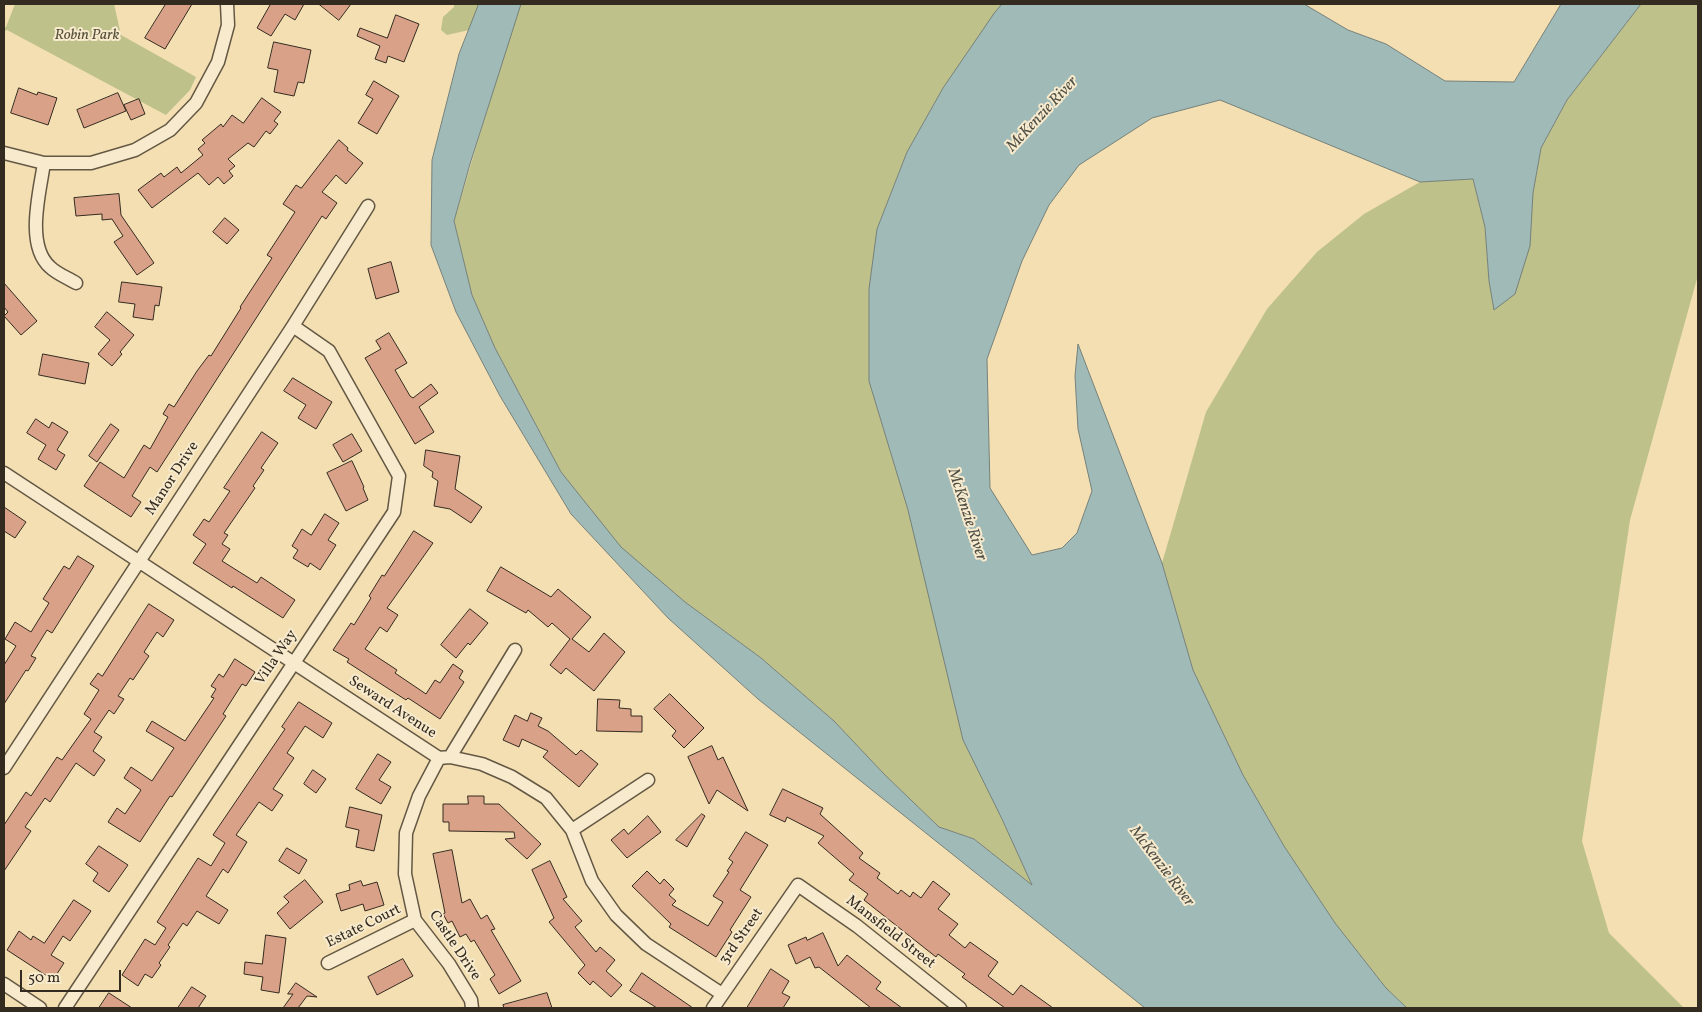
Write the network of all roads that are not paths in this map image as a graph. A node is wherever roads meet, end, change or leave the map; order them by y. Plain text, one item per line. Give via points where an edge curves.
1 (227, 4) edge
2 (4, 152) edge
3 (44, 163) junction
4 (368, 206) dead end
5 (76, 283) dead end
6 (293, 326) junction
7 (4, 473) edge
8 (138, 562) junction
9 (515, 650) dead end
10 (294, 663) junction
11 (444, 758) junction
12 (4, 768) edge
13 (648, 780) dead end
14 (572, 830) junction
15 (798, 884) joint
16 (415, 920) junction
17 (328, 963) dead end
18 (4, 984) edge
19 (722, 994) junction
20 (40, 1008) edge
21 (65, 1008) edge
22 (472, 1008) edge
23 (713, 1008) edge
24 (960, 1008) edge

1 - 3 street via 228,25 218,62 196,103 170,130 135,150 91,163
2 - 3 street
3 - 5 street via 35,226 40,254 49,267
4 - 6 street, Manor Drive
6 - 8 street, Manor Drive
6 - 10 street, Villa Way via 329,351 399,476 394,512
7 - 8 street, Seward Avenue
8 - 10 street, Seward Avenue
8 - 12 street, Manor Drive
9 - 11 street, Castle Drive
10 - 11 street, Seward Avenue
10 - 21 street, Villa Way
11 - 14 street, Seward Avenue via 482,764 512,777 546,798
11 - 16 street, Castle Drive via 419,796 406,833 406,874
13 - 14 street
14 - 19 street, Seward Avenue via 592,881 616,916 646,944
15 - 19 street, 3rd Street
15 - 24 street, Mansfield Street via 857,926
16 - 17 street, Estate Court
16 - 22 street, Castle Drive via 449,964 471,1000
18 - 20 street
19 - 23 street, 3rd Street

